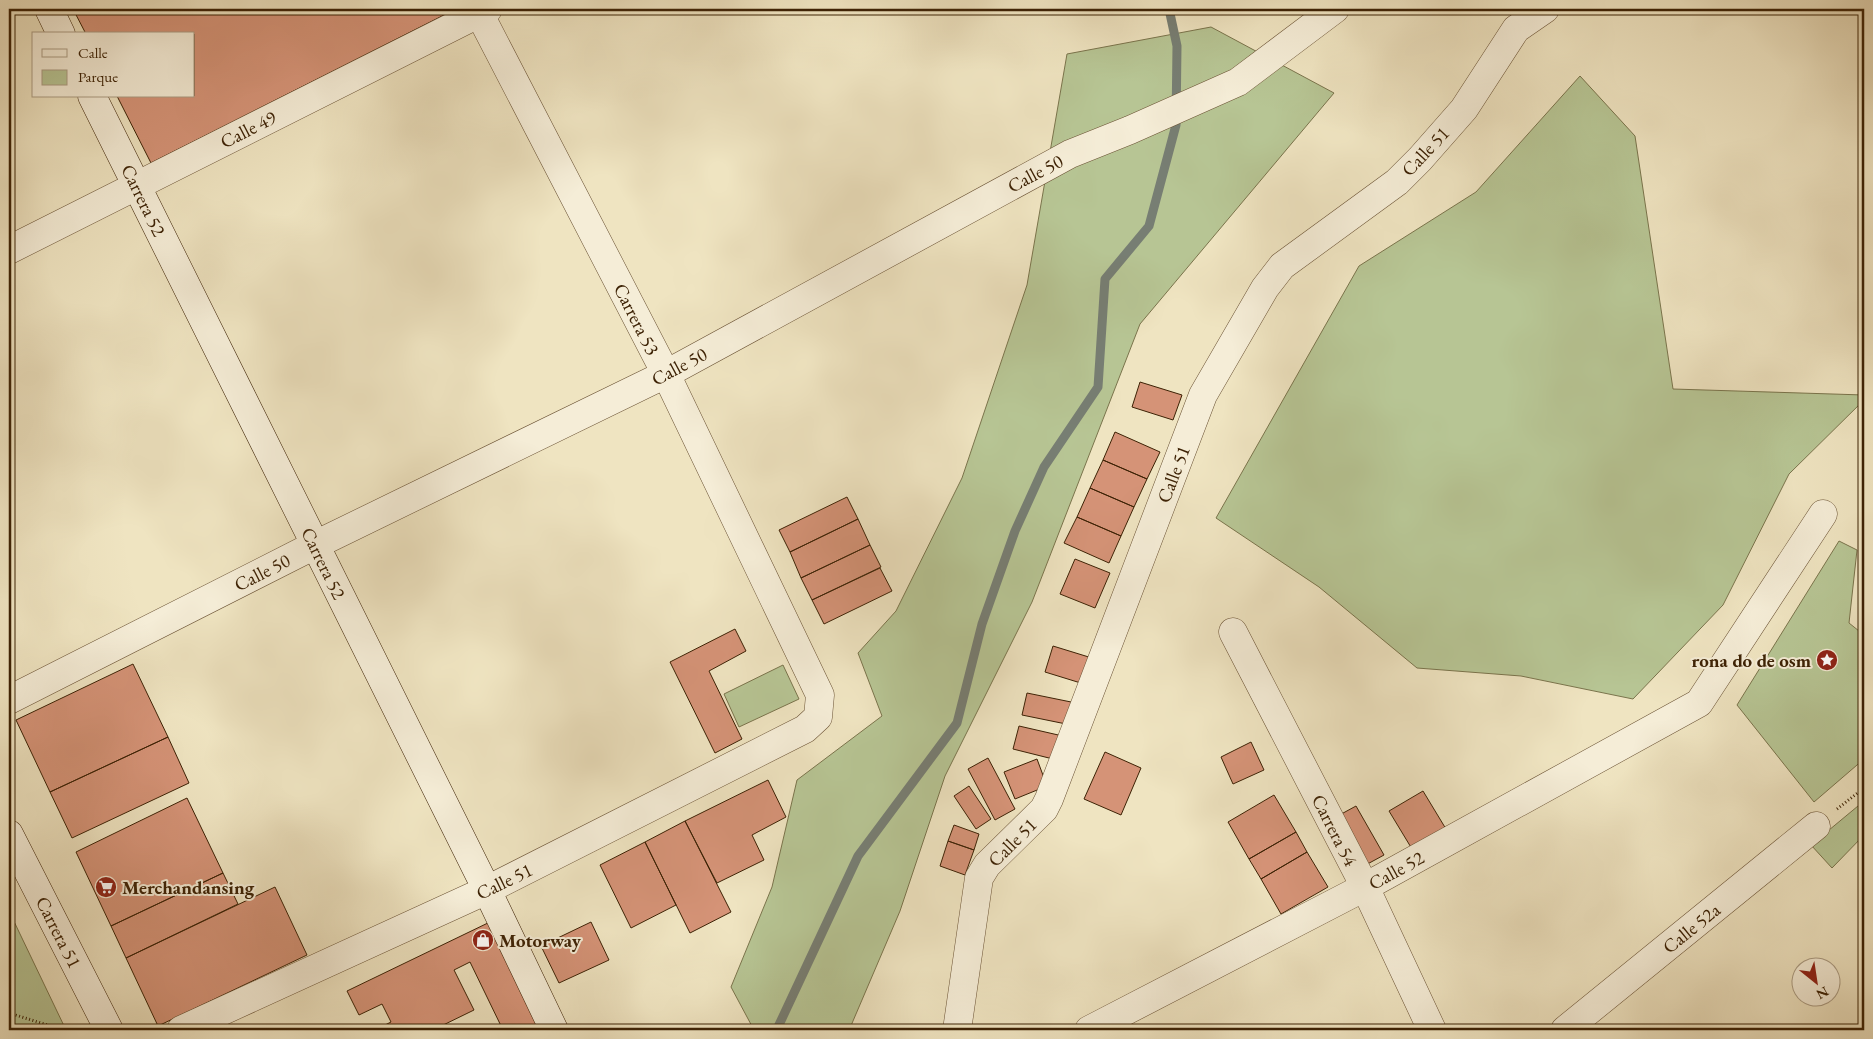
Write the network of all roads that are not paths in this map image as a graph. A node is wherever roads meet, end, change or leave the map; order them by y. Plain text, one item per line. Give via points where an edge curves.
1 (49, 9) edge
2 (1336, 9) edge
3 (1545, 9) edge
4 (481, 10) edge
5 (60, 32) edge
6 (93, 98) edge
7 (137, 186) junction
8 (9, 250) edge
9 (666, 374) junction
10 (1823, 514) dead end
11 (315, 545) junction
12 (1233, 632) dead end
13 (9, 700) edge
14 (818, 716) joint
15 (1816, 826) road end
16 (9, 834) edge
17 (1365, 887) junction
18 (486, 890) junction
19 (109, 1030) edge
20 (181, 1030) edge
21 (554, 1030) edge
22 (957, 1030) edge
23 (1089, 1030) edge
24 (1432, 1030) edge
25 (1565, 1030) edge

1 - 5 street
2 - 9 street, Calle 50 via 1238,82 1070,154
3 - 22 street, Calle 51 via 1516,29 1464,109 1397,182 1282,266 1265,288 1203,395 1044,810 979,878
4 - 7 street, Calle 49
4 - 9 street, Carrera 53
6 - 7 street, Carrera 52
7 - 8 street, Calle 49
7 - 11 street, Carrera 52
9 - 11 street, Calle 50
9 - 14 street, Carrera 53 via 820,694
10 - 17 street, Calle 52 via 1699,703
11 - 13 street, Calle 50
11 - 18 street, Carrera 52
12 - 17 street, Carrera 54
14 - 18 street, Calle 51 via 805,729
15 - 25 street, Calle 52a
16 - 19 street, Carrera 51
17 - 23 street, Calle 52
17 - 24 street, Carrera 54
18 - 20 street, Calle 51
18 - 21 street, Carrera 52

